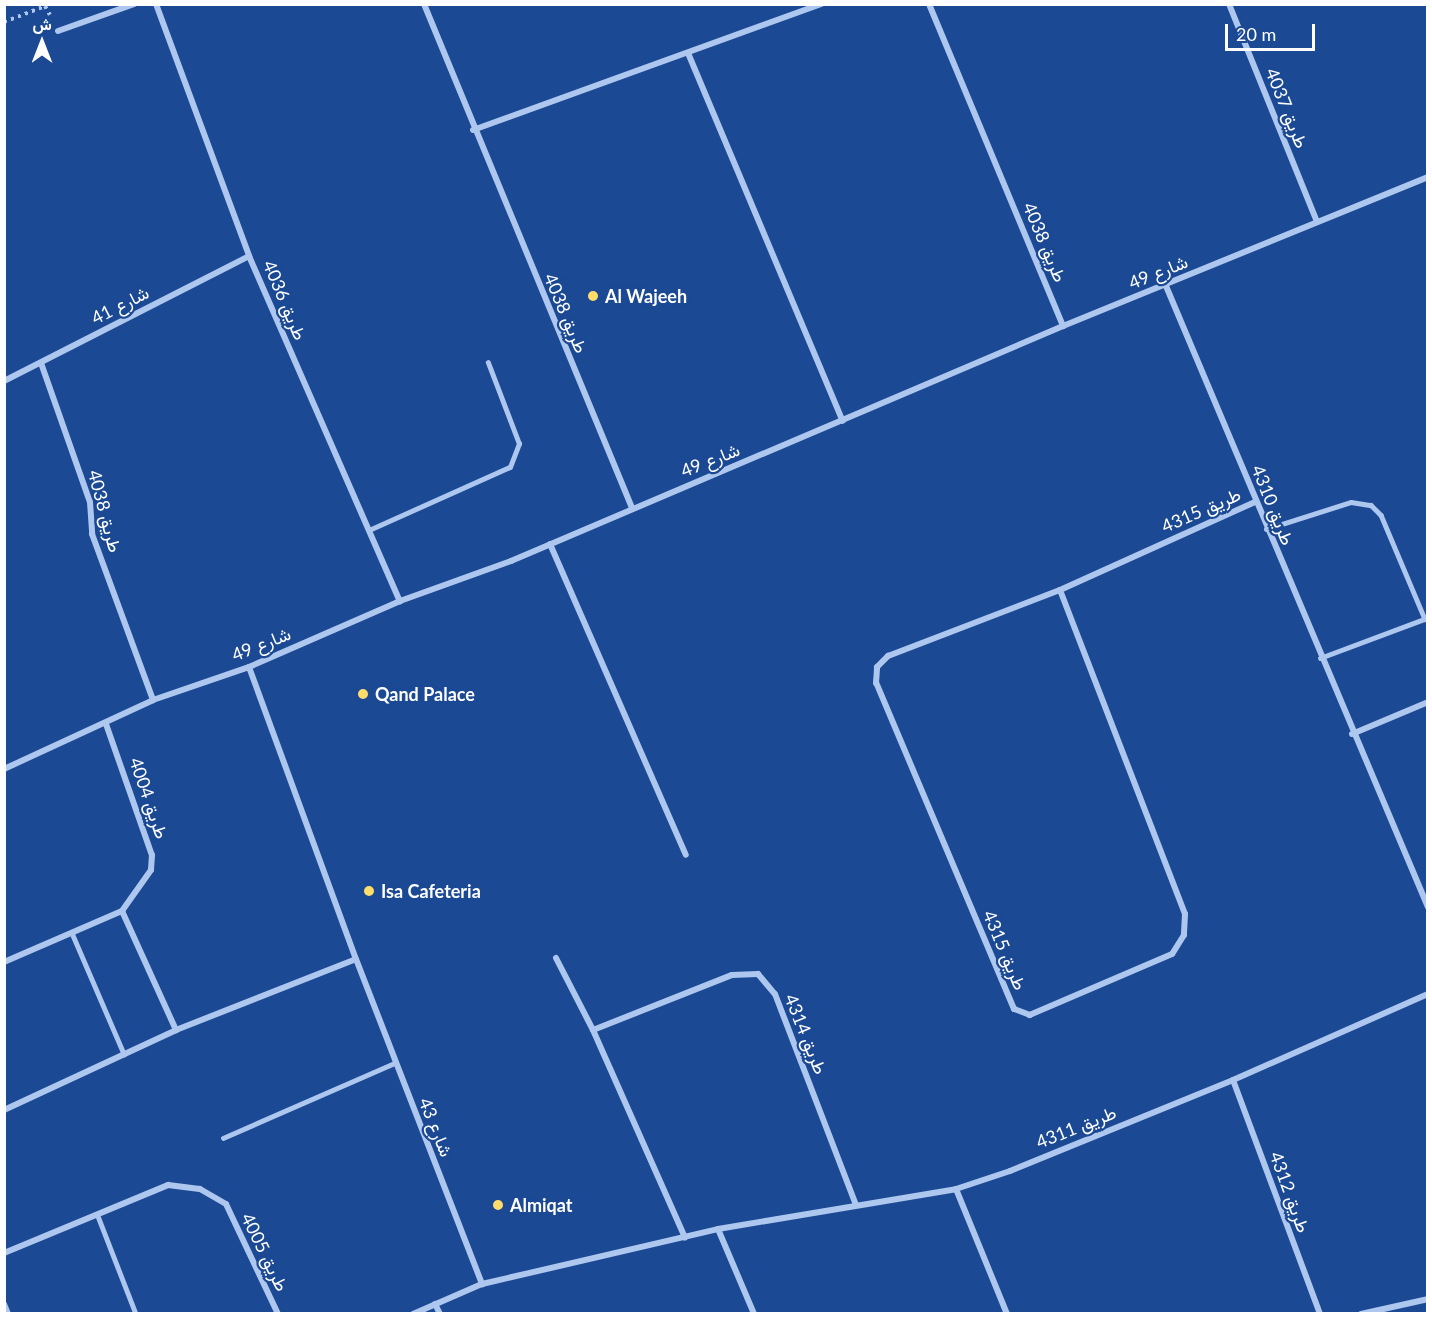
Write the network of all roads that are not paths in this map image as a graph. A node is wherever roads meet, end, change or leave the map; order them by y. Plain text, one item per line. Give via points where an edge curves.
1 (134, 4) edge
2 (156, 4) edge
3 (424, 4) edge
4 (822, 4) edge
5 (929, 4) edge
6 (1229, 4) edge
7 (58, 31) road end
8 (688, 53) junction
9 (473, 130) junction
10 (1428, 177) edge
11 (1317, 222) junction
12 (249, 256) junction
13 (1166, 286) junction
14 (1063, 326) junction
15 (41, 363) junction
16 (488, 363) dead end
17 (4, 381) edge
18 (843, 421) junction
19 (1256, 502) junction
20 (632, 508) junction
21 (1266, 529) junction
22 (369, 530) junction
23 (550, 544) junction
24 (1060, 590) junction
25 (400, 601) junction
26 (1426, 618) edge
27 (1320, 658) junction
28 (249, 666) junction
29 (153, 700) junction
30 (1428, 702) edge
31 (106, 724) junction
32 (1352, 734) junction
33 (4, 769) edge
34 (686, 855) dead end
35 (1428, 907) edge
36 (122, 911) junction
37 (72, 933) junction
38 (556, 958) dead end
39 (356, 960) junction
40 (4, 962) edge
41 (1428, 994) edge
42 (176, 1030) junction
43 (593, 1030) junction
44 (124, 1054) junction
45 (395, 1064) junction
46 (1233, 1080) junction
47 (4, 1110) edge
48 (224, 1138) dead end
49 (956, 1189) junction
50 (856, 1205) junction
51 (98, 1216) junction
52 (718, 1229) junction
53 (685, 1238) junction
54 (4, 1253) edge
55 (482, 1284) junction
56 (1428, 1299) edge
57 (4, 1304) edge
58 (435, 1304) junction
59 (8, 1314) edge
60 (136, 1314) edge
61 (278, 1314) edge
62 (413, 1314) edge
63 (440, 1314) edge
64 (754, 1314) edge
65 (1006, 1314) edge
66 (1320, 1314) edge
67 (1361, 1314) edge

1 - 7 street
2 - 12 street, طريق 4036
3 - 9 street, طريق 4038
4 - 8 street
5 - 14 street, طريق 4038
6 - 11 street, طريق 4037
8 - 9 street
8 - 18 street
9 - 20 street, طريق 4038
10 - 11 street, شارع 49
11 - 13 street, شارع 49
12 - 15 street, شارع 41
12 - 22 street, طريق 4036
13 - 14 street, شارع 49
13 - 19 street, طريق 4310
14 - 18 street, شارع 49
15 - 17 street, شارع 41
15 - 29 street, طريق 4038 via 90,502 92,534
16 - 22 lane via 519,444 510,466
18 - 20 street, شارع 49
19 - 21 street, طريق 4310
19 - 24 street, طريق 4315
20 - 23 street, شارع 49
21 - 26 lane via 1350,502 1371,505 1382,515
21 - 27 street, طريق 4310
22 - 25 street, طريق 4036
23 - 25 street, شارع 49
23 - 34 street
24 - 24 street, طريق 4315 via 888,656 877,666 876,683 1014,1009 1030,1015 1172,954 1184,935 1185,925 1185,914
25 - 28 street, شارع 49
26 - 27 lane
27 - 32 street, طريق 4310
28 - 29 street, شارع 49
28 - 39 street, شارع 43
29 - 31 street, شارع 49
30 - 32 street
31 - 33 street, شارع 49
31 - 36 street, طريق 4004 via 152,855 151,870
32 - 35 street, طريق 4310
36 - 37 street
36 - 42 street
37 - 40 street
37 - 44 lane
38 - 43 street
39 - 42 street
39 - 45 street, شارع 43
41 - 46 street, طريق 4311
42 - 44 street
43 - 50 street, طريق 4314 via 732,975 758,974 775,994
43 - 53 street
44 - 47 street
45 - 48 lane
45 - 55 street, شارع 43
46 - 49 street, طريق 4311 via 1010,1171
46 - 66 street, طريق 4312
49 - 50 street, طريق 4311
49 - 65 street
50 - 52 street, طريق 4311
51 - 54 street
51 - 60 lane
51 - 61 street, طريق 4005 via 168,1185 200,1189 226,1204
52 - 53 street
52 - 64 street
53 - 55 street
55 - 58 street
56 - 67 street
57 - 59 street
58 - 62 street
58 - 63 street

